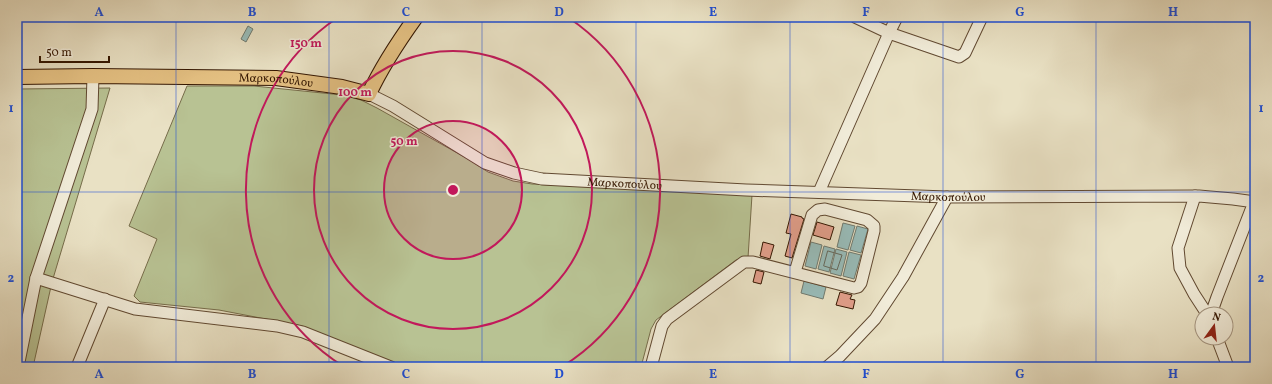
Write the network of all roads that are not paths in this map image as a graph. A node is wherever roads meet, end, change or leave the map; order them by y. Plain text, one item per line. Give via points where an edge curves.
1 (416, 17) edge
2 (855, 17) edge
3 (897, 17) edge
4 (982, 17) edge
5 (889, 33) junction
6 (93, 76) junction
7 (17, 77) edge
8 (369, 94) junction
9 (820, 192) junction
10 (1195, 196) junction
11 (947, 197) junction
12 (1255, 202) edge
13 (796, 272) junction
14 (36, 278) junction
15 (105, 299) junction
16 (1202, 306) edge
17 (1214, 306) edge
18 (1220, 346) edge
19 (18, 367) edge
20 (77, 367) edge
21 (391, 367) edge
22 (651, 367) edge
23 (827, 367) edge
24 (1228, 367) edge

1 - 8 main road via 387,58
2 - 5 street
3 - 5 street
4 - 5 street via 965,53 959,57
5 - 9 street
6 - 7 main road, Μαρκοπούλου
6 - 8 main road, Μαρκοπούλου via 276,78 342,87
6 - 14 street via 92,109
8 - 9 street, Μαρκοπούλου via 485,163 514,174 549,180
9 - 11 street, Μαρκοπούλου
10 - 11 street, Μαρκοπούλου
10 - 12 street, Μαρκοπούλου
10 - 16 street via 1178,248 1180,268
11 - 23 street via 875,319
12 - 17 street
13 - 13 street via 858,287 874,226 867,220 825,209 818,210 812,214
13 - 22 street via 744,262 667,319 662,326
14 - 15 street
14 - 19 street
15 - 20 street
15 - 21 street via 135,309 277,326 303,332
18 - 24 street

